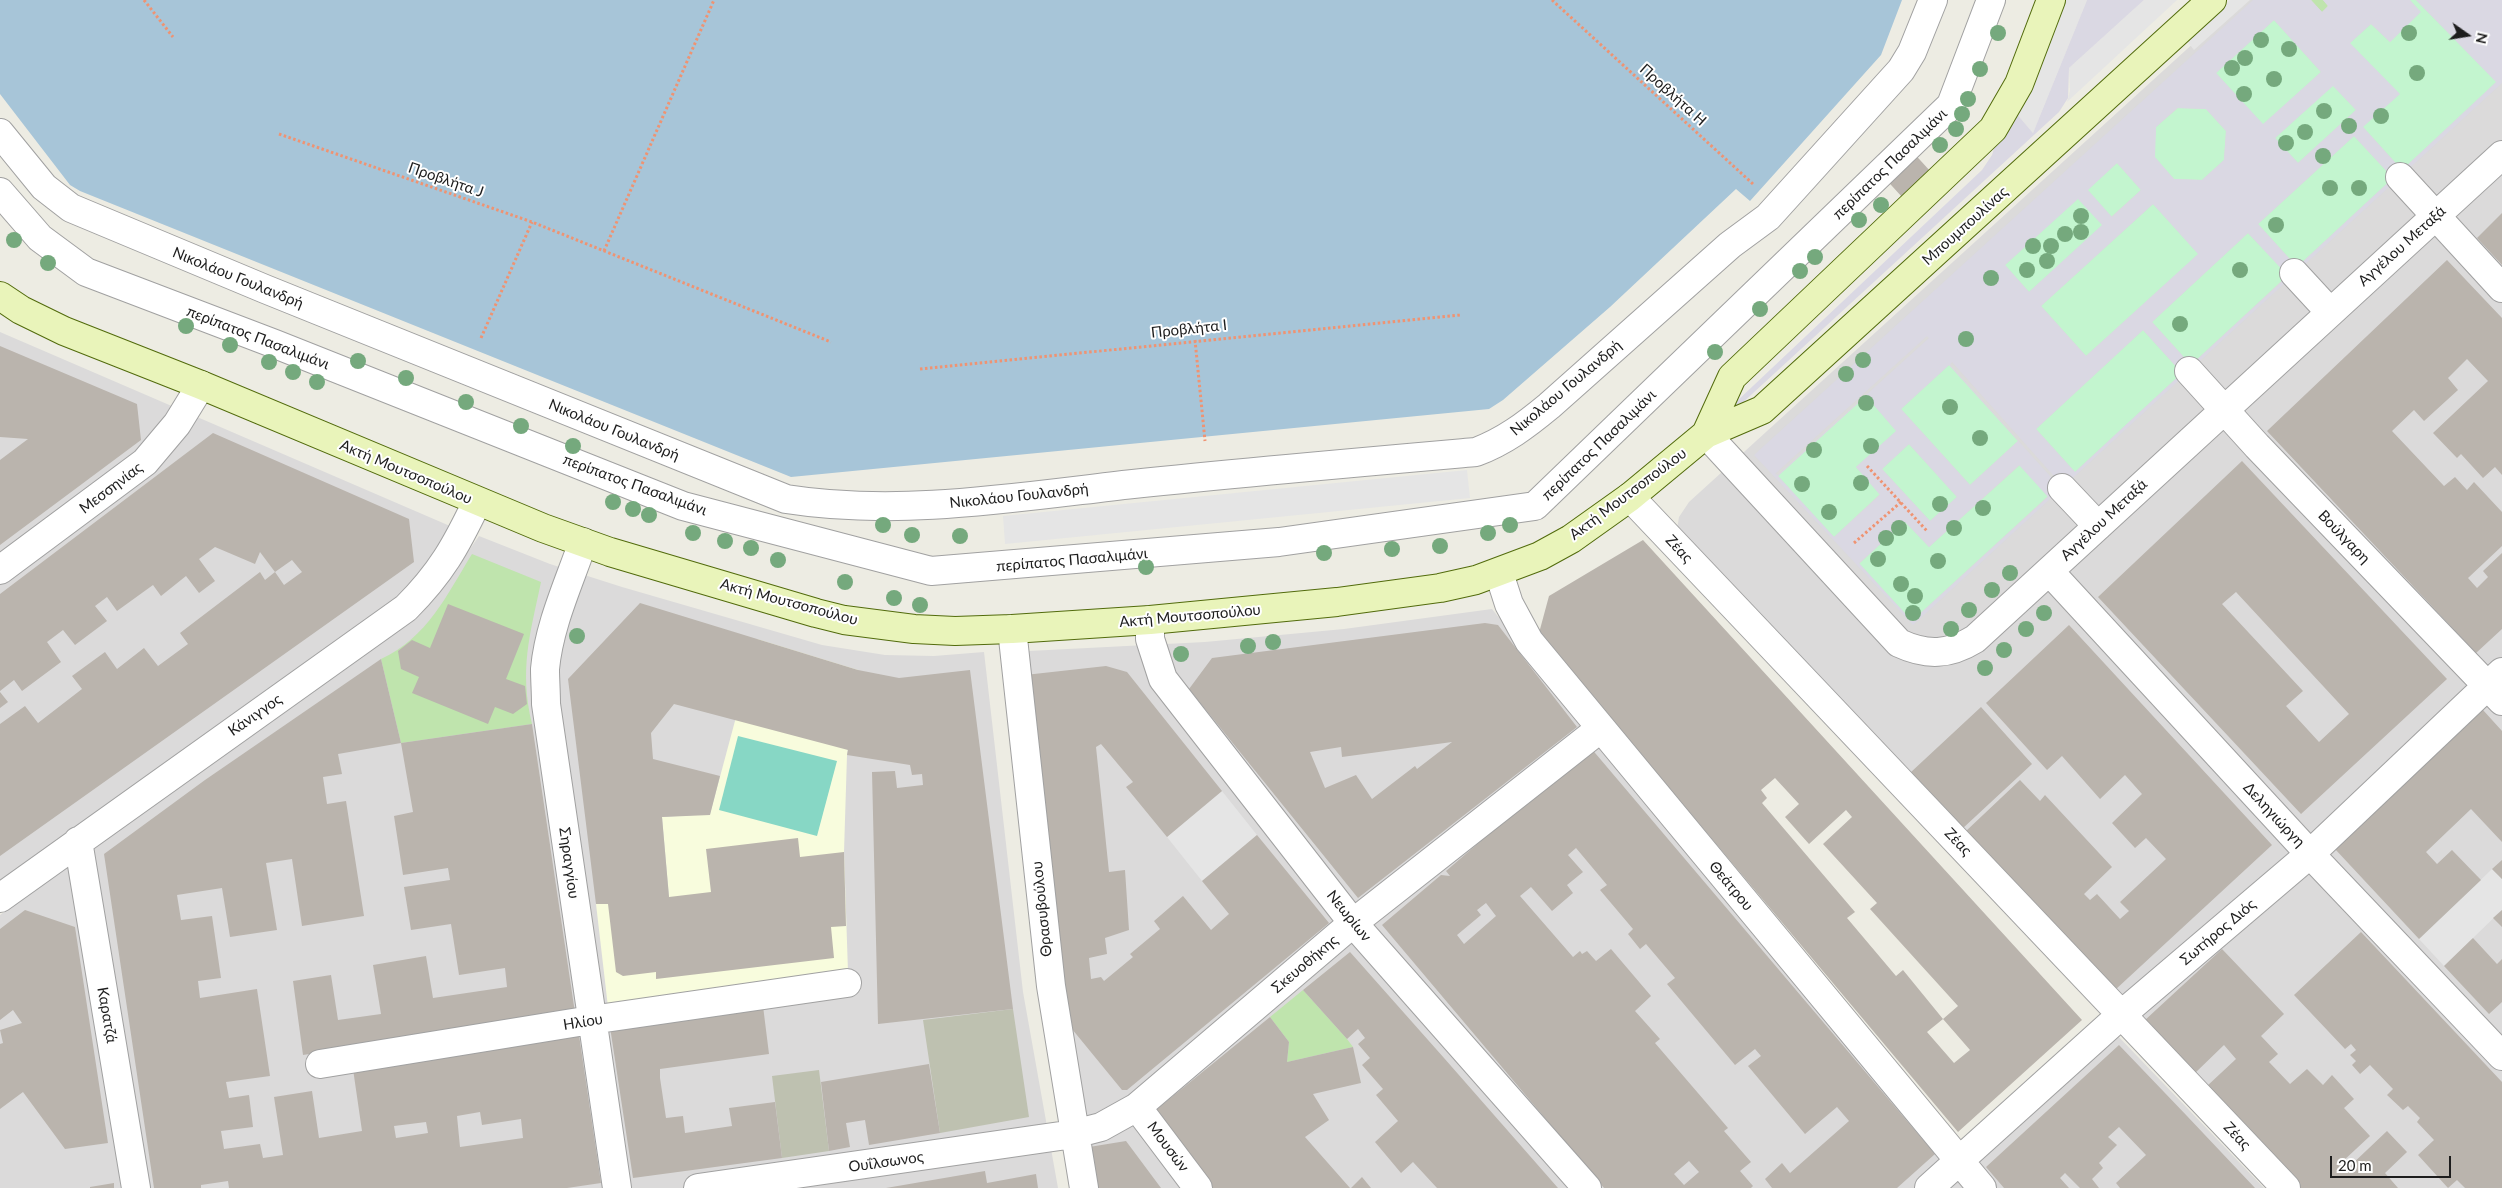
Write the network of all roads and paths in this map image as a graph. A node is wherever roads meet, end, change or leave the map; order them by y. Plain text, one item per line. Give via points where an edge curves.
1 (144, 0) edge
2 (714, 0) edge
3 (1552, 0) edge
4 (1933, 0) edge
5 (1991, 0) edge
6 (2051, 0) edge
7 (2212, 0) edge
8 (173, 37) dead end
9 (0, 133) edge
10 (279, 134) dead end
11 (2502, 155) edge
12 (2400, 177) dead end
13 (0, 192) edge
14 (1778, 207) junction
15 (2435, 216) junction
16 (532, 222) junction
17 (604, 251) junction
18 (2294, 273) dead end
19 (2502, 288) edge
20 (0, 296) edge
21 (2330, 312) junction
22 (1461, 315) dead end
23 (1195, 340) junction
24 (831, 342) dead end
25 (920, 369) dead end
26 (466, 370) junction
27 (2189, 371) dead end
28 (202, 386) junction
29 (2224, 410) junction
30 (1706, 434) junction
31 (1867, 466) dead end
32 (1209, 476) junction
33 (2062, 488) dead end
34 (1630, 497) junction
35 (477, 502) junction
36 (1901, 502) junction
37 (2098, 526) junction
38 (1927, 531) dead end
39 (583, 542) junction
40 (1836, 560) junction
41 (0, 570) edge
42 (2049, 571) junction
43 (1499, 572) junction
44 (1150, 620) junction
45 (1012, 629) junction
46 (2497, 686) edge
47 (1601, 728) junction
48 (78, 841) junction
49 (2310, 854) junction
50 (0, 898) edge
51 (1353, 923) junction
52 (847, 983) dead end
53 (2121, 1015) junction
54 (591, 1020) junction
55 (2502, 1056) edge
56 (320, 1064) dead end
57 (1137, 1107) junction
58 (1074, 1134) junction
59 (1959, 1161) junction
60 (849, 1178) edge
61 (136, 1188) edge
62 (617, 1188) edge
63 (698, 1188) edge
64 (1084, 1188) edge
65 (1198, 1188) edge
66 (1587, 1188) edge
67 (1929, 1188) edge
68 (1982, 1188) edge
69 (2286, 1188) edge

1 - 8 path
2 - 17 path
3 - 14 path, Προβλήτα H
4 - 14 street, Νικολάου Γουλανδρή via 1902,70
5 - 13 street, περίπατος Πασαλιμάνι via 1951,105 1536,506 1279,542 931,572 683,506 86,272 40,238
6 - 30 main road via 2019,84 1993,129 1732,377
7 - 30 main road, Μπουμπουλίνας via 1762,410
9 - 26 street, Νικολάου Γουλανδρή via 44,187 71,208
10 - 16 path, Προβλήτα J
11 - 15 street, Αγγέλου Μεταξά
12 - 15 street
14 - 32 street, Νικολάου Γουλανδρή via 1730,244 1521,430 1496,444 1476,452
15 - 19 street
15 - 21 street, Αγγέλου Μεταξά
16 - 17 path, Προβλήτα J
16 - 26 path
17 - 24 path, Προβλήτα J
18 - 21 street
20 - 28 main road, Ακτή Μουτσοπούλου via 64,331
21 - 29 street, Αγγέλου Μεταξά
22 - 23 path, Προβλήτα I
23 - 25 path, Προβλήτα I
23 - 32 path
26 - 32 street, Νικολάου Γουλανδρή via 786,499 824,505 854,507 974,502
27 - 29 street, Βούλγαρη
28 - 35 main road, Ακτή Μουτσοπούλου
28 - 41 street, Μεσσηνίας via 177,424 145,462
29 - 37 street, Αγγέλου Μεταξά
29 - 46 street, Βούλγαρη
30 - 34 main road, Ακτή Μουτσοπούλου
30 - 40 street, Αγγέλου Μεταξά
31 - 36 path
33 - 37 street
34 - 43 main road, Ακτή Μουτσοπούλου via 1571,539 1540,556
34 - 53 street, Ζέας
35 - 39 main road, Ακτή Μουτσοπούλου
35 - 48 street, Κάνιγγος via 442,569 406,608
36 - 38 path
36 - 40 path
37 - 42 street, Αγγέλου Μεταξά
39 - 45 main road, Ακτή Μουτσοπούλου via 844,620 922,629
39 - 54 street, Σηραγγίου via 554,625 545,670 546,704
40 - 42 street, Αγγέλου Μεταξά via 1900,643 1930,653 1946,652 1975,639
42 - 49 street, Δεληγιώργη
43 - 44 main road, Ακτή Μουτσοπούλου via 1440,588 1337,602
43 - 47 street, Θεάτρου via 1509,604 1528,641
44 - 45 main road, Ακτή Μουτσοπούλου
44 - 51 street, Νεωρίων via 1150,639 1163,679
45 - 58 street, Θρασυβούλου via 1051,986
46 - 49 street, Σωτήρος Διός
47 - 51 street, Σκευοθήκης
47 - 59 street, Θεάτρου
48 - 50 street, Κάνιγγος
48 - 61 street, Καρατζά
49 - 53 street, Σωτήρος Διός
49 - 55 street, Δεληγιώργη
51 - 57 street, Σκευοθήκης
51 - 66 street, Νεωρίων
52 - 54 street, Ηλίου
53 - 59 street, Σωτήρος Διός
53 - 69 street, Ζέας
54 - 56 street, Ηλίου
54 - 62 street, Σηραγγίου
57 - 58 street, Σκευοθήκης via 1101,1127
57 - 65 street, Μουσών
58 - 60 street, Ουΐλσωνος
58 - 64 street, Θρασυβούλου
59 - 67 street, Σωτήρος Διός
59 - 68 street, Θεάτρου
60 - 63 street, Ουΐλσωνος

